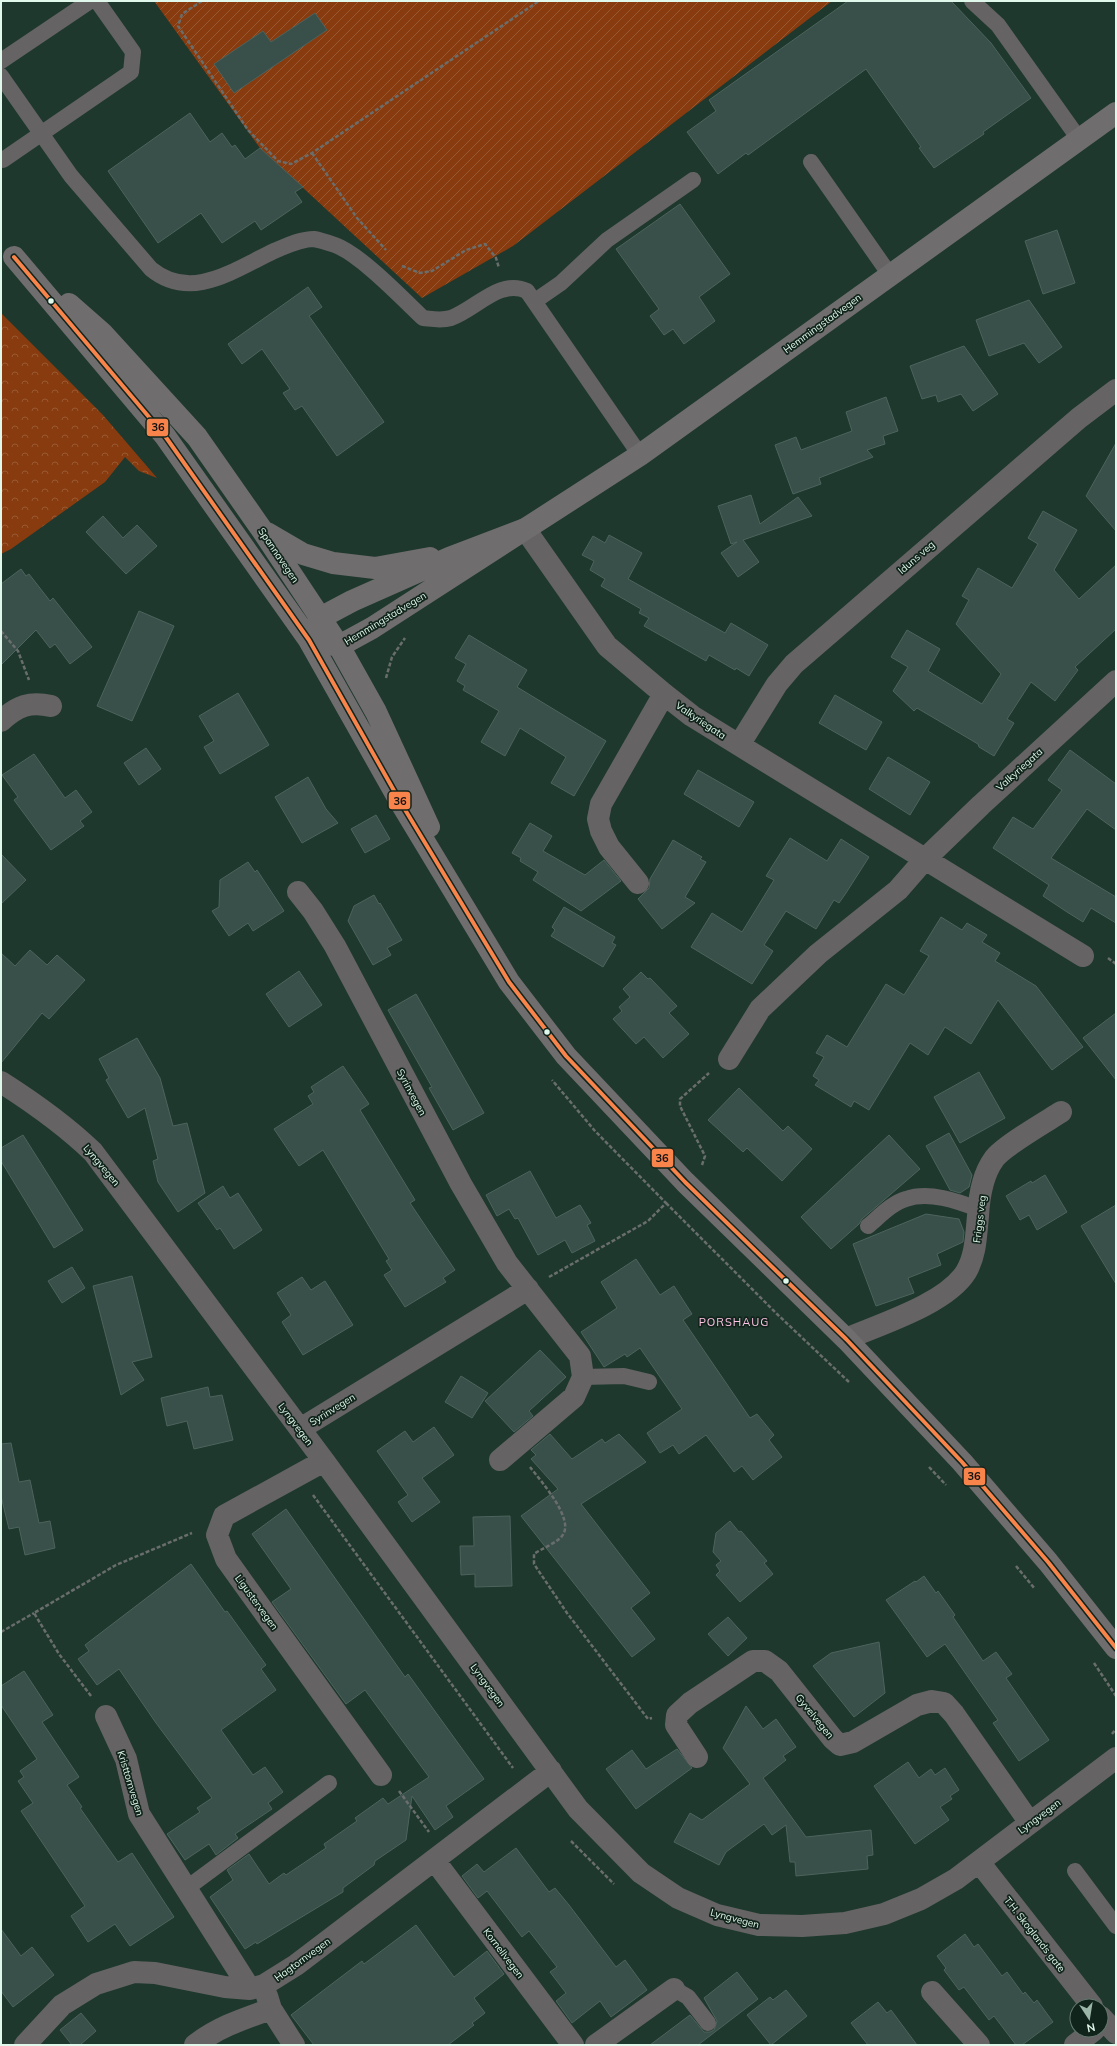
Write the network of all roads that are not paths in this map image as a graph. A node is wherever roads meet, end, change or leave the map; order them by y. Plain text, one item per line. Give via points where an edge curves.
1 (90, 1) edge
2 (97, 1) edge
3 (972, 1) edge
4 (1, 61) edge
5 (1, 76) edge
6 (1116, 113) edge
7 (41, 133) junction
8 (1079, 139) junction
9 (3, 160) dead end
10 (811, 162) dead end
11 (693, 180) dead end
12 (7, 252) edge
13 (890, 275) junction
14 (535, 301) junction
15 (1116, 390) edge
16 (640, 454) junction
17 (525, 529) junction
18 (262, 530) junction
19 (449, 558) junction
20 (320, 618) junction
21 (309, 640) junction
22 (339, 646) junction
23 (1114, 688) edge
24 (664, 694) junction
25 (45, 705) road end
26 (1, 721) edge
27 (739, 745) junction
28 (925, 859) junction
29 (638, 883) dead end
30 (298, 892) dead end
31 (465, 910) junction
32 (1083, 956) dead end
33 (729, 1059) road end
34 (1, 1082) edge
35 (1061, 1112) dead end
36 (978, 1209) junction
37 (868, 1226) dead end
38 (528, 1289) junction
39 (846, 1339) junction
40 (583, 1377) junction
41 (649, 1382) dead end
42 (300, 1429) junction
43 (508, 1453) road end
44 (324, 1461) junction
45 (1116, 1648) edge
46 (106, 1716) road end
47 (697, 1757) dead end
48 (1116, 1758) edge
49 (551, 1771) junction
50 (381, 1775) road end
51 (329, 1783) dead end
52 (1030, 1823) junction
53 (440, 1857) junction
54 (979, 1862) junction
55 (1075, 1871) dead end
56 (186, 1888) junction
57 (1116, 1926) edge
58 (257, 1987) junction
59 (674, 1989) joint
60 (932, 1992) dead end
61 (1083, 1998) edge
62 (271, 2009) junction
63 (708, 2023) dead end
64 (1083, 2038) edge
65 (25, 2045) edge
66 (195, 2045) edge
67 (294, 2045) edge
68 (573, 2045) edge
69 (596, 2045) edge
70 (979, 2045) edge
71 (1075, 2045) edge

1 - 4 lane
2 - 7 lane via 133,52 132,72
3 - 8 lane via 998,25
5 - 7 lane
6 - 8 main road, Hemmingstadvegen
7 - 9 lane
7 - 14 lane via 71,176 151,269 162,278 176,283 207,282 292,243 314,239 351,252 423,318 452,318 505,288 518,286 527,291
8 - 13 main road, Hemmingstadvegen
10 - 13 lane
11 - 14 lane via 607,240 561,283
12 - 18 main road, Spannavegen via 102,333 197,438
12 - 21 main road, Spannavegen via 165,436
13 - 16 main road, Hemmingstadvegen
14 - 16 lane
15 - 27 street, Iduns veg via 1079,418 794,664 777,684
16 - 17 main road, Hemmingstadvegen
17 - 19 main road, Hemmingstadvegen
17 - 22 main road, Hemmingstadvegen via 372,628
17 - 24 street, Valkyriegata via 607,646
18 - 19 main road via 303,554 333,563 375,568 421,558
18 - 20 main road, Spannavegen
19 - 20 main road, Hemmingstadvegen
20 - 21 main road
20 - 22 main road, Spannavegen
21 - 22 main road, Hemmingstadvegen
21 - 31 main road, Spannavegen
22 - 31 main road, Spannavegen via 376,712
23 - 28 street, Valkyriegata via 986,799
24 - 27 street, Valkyriegata via 692,716
24 - 29 street via 601,804 598,819 609,847
25 - 26 street via 23,704
27 - 28 street, Valkyriegata
28 - 32 street, Valkyriegata
28 - 33 street, Valkyriegata via 898,890 818,954 760,1009
30 - 38 street, Syrinvegen via 335,946 461,1184 507,1263
31 - 39 main road, Spannavegen via 509,982 566,1056 685,1182
34 - 42 street, Lyngvegen via 42,1108 94,1152
35 - 36 street, Friggs veg via 995,1157 986,1172
36 - 37 lane via 947,1199 919,1196 900,1202
36 - 39 street, Friggs veg via 975,1250 966,1272 949,1291 928,1303
38 - 40 street, Syrinvegen via 580,1356
38 - 42 street, Syrinvegen
39 - 45 main road, Spannavegen via 962,1462 1048,1562
40 - 41 lane via 624,1376
40 - 43 street via 574,1397
42 - 44 street, Lyngvegen
44 - 49 street, Lyngvegen
44 - 50 street, Ligustervegen via 224,1516 217,1536 226,1559
46 - 56 street, Kristtornvegen via 126,1759 139,1814
47 - 52 street, Gyvelvegen via 676,1725 677,1715 690,1703 753,1661 765,1661 779,1671 840,1745 853,1742 917,1705 932,1701 944,1703
48 - 52 street, Lyngvegen
49 - 53 street, Hagtornvegen
49 - 54 street, Lyngvegen via 578,1809 641,1873 678,1898 717,1915 759,1925 845,1923 884,1914 921,1899
51 - 56 lane
52 - 54 street, Lyngvegen
53 - 58 street, Hagtornvegen via 296,1965
53 - 68 street, Kornellvegen
54 - 61 street, T.H. Skoglands gate
55 - 57 lane
56 - 58 street, Kristtornvegen
58 - 62 street
58 - 65 street via 225,1987 155,1973 134,1972 96,1984 62,2005
59 - 63 lane via 688,1997
59 - 69 street
60 - 70 street
62 - 66 street via 231,2023
62 - 67 street
64 - 71 street

